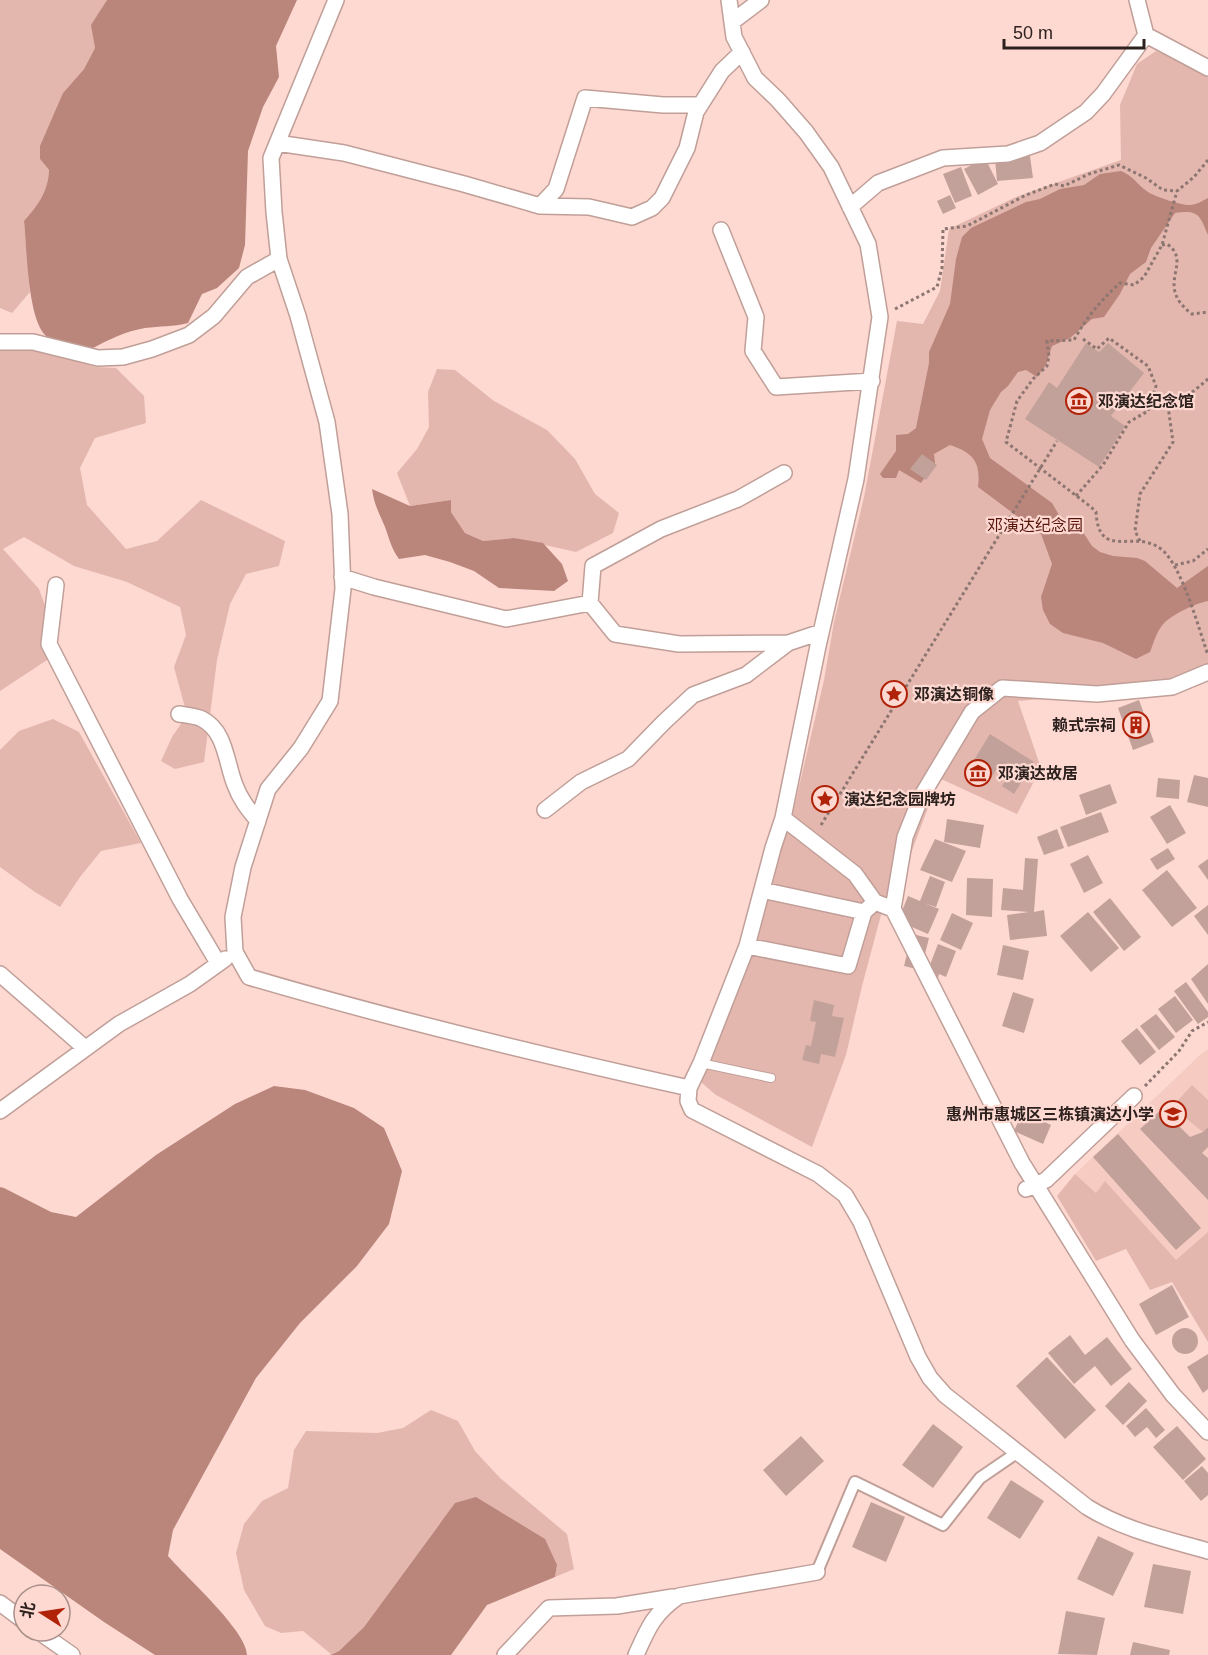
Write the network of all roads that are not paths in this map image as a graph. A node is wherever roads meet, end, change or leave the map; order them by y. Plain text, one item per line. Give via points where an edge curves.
1 (336, 0) edge
2 (729, 0) edge
3 (761, 0) edge
4 (1137, 0) edge
5 (732, 22) junction
6 (1146, 35) junction
7 (742, 52) junction
8 (1208, 68) edge
9 (700, 105) junction
10 (277, 143) junction
11 (540, 206) junction
12 (850, 207) junction
13 (721, 230) dead end
14 (279, 259) junction
15 (0, 342) edge
16 (872, 381) junction
17 (784, 473) dead end
18 (342, 577) junction
19 (56, 585) dead end
20 (590, 603) junction
21 (821, 632) junction
22 (788, 643) junction
23 (1208, 672) edge
24 (179, 714) dead end
25 (545, 810) dead end
26 (783, 819) junction
27 (258, 820) junction
28 (762, 890) junction
29 (870, 907) junction
30 (893, 909) junction
31 (747, 946) junction
32 (235, 951) junction
33 (219, 963) junction
34 (0, 975) edge
35 (86, 1048) junction
36 (701, 1063) junction
37 (771, 1078) dead end
38 (689, 1088) junction
39 (1134, 1096) road end
40 (0, 1111) edge
41 (1026, 1189) dead end
42 (1208, 1432) edge
43 (1018, 1452) junction
44 (1208, 1551) edge
45 (818, 1572) joint
46 (679, 1596) junction
47 (55, 1643) edge
48 (72, 1655) edge
49 (505, 1655) edge
50 (636, 1655) edge

1 - 10 street
2 - 5 street
3 - 5 street
4 - 6 street
5 - 7 street
6 - 8 street
6 - 12 street via 1104,94 1086,112 1040,143 1008,154 943,158 879,183
7 - 9 street via 722,72
7 - 12 street via 755,78 806,132 831,167
9 - 11 street via 687,148 662,198 652,208 632,217 589,207
9 - 11 street via 585,98 556,189
10 - 11 street via 344,153
10 - 14 street via 271,158
12 - 16 street via 868,244 880,316
13 - 16 street via 756,317 753,351 776,387
14 - 15 street via 247,277 214,316 189,335 152,349 123,357 98,358 33,342
14 - 18 street via 327,422 340,514
16 - 21 street via 848,519
17 - 20 street via 738,499 661,529 593,566
18 - 20 street via 506,619
18 - 27 street via 330,700 301,748 268,789
19 - 33 street via 49,644 180,899
20 - 22 street via 615,634 679,644
21 - 22 street
21 - 26 street
22 - 25 street via 746,675 693,695 628,759 581,782
23 - 30 street via 1172,687 1097,694 1002,688 972,712 921,797 905,837
24 - 27 street via 202,719 216,730 234,784 243,803
26 - 28 street
26 - 29 street via 855,874
27 - 32 street via 232,917
28 - 29 street
28 - 31 street
29 - 30 street
29 - 31 street via 848,966
30 - 42 street via 1022,1163 1132,1340 1173,1395
31 - 36 street
32 - 33 street
32 - 38 street via 249,977 519,1050
33 - 35 street
34 - 35 street
35 - 40 street
36 - 37 lane
36 - 38 street
38 - 43 street via 692,1110 818,1174 845,1195 861,1222 930,1378 945,1395
39 - 41 street via 1046,1180
43 - 44 street via 1102,1516 1137,1531
43 - 45 street via 980,1478 943,1525 855,1482
45 - 46 street
46 - 49 street via 617,1606 549,1608
46 - 50 street via 663,1607
47 - 48 street

